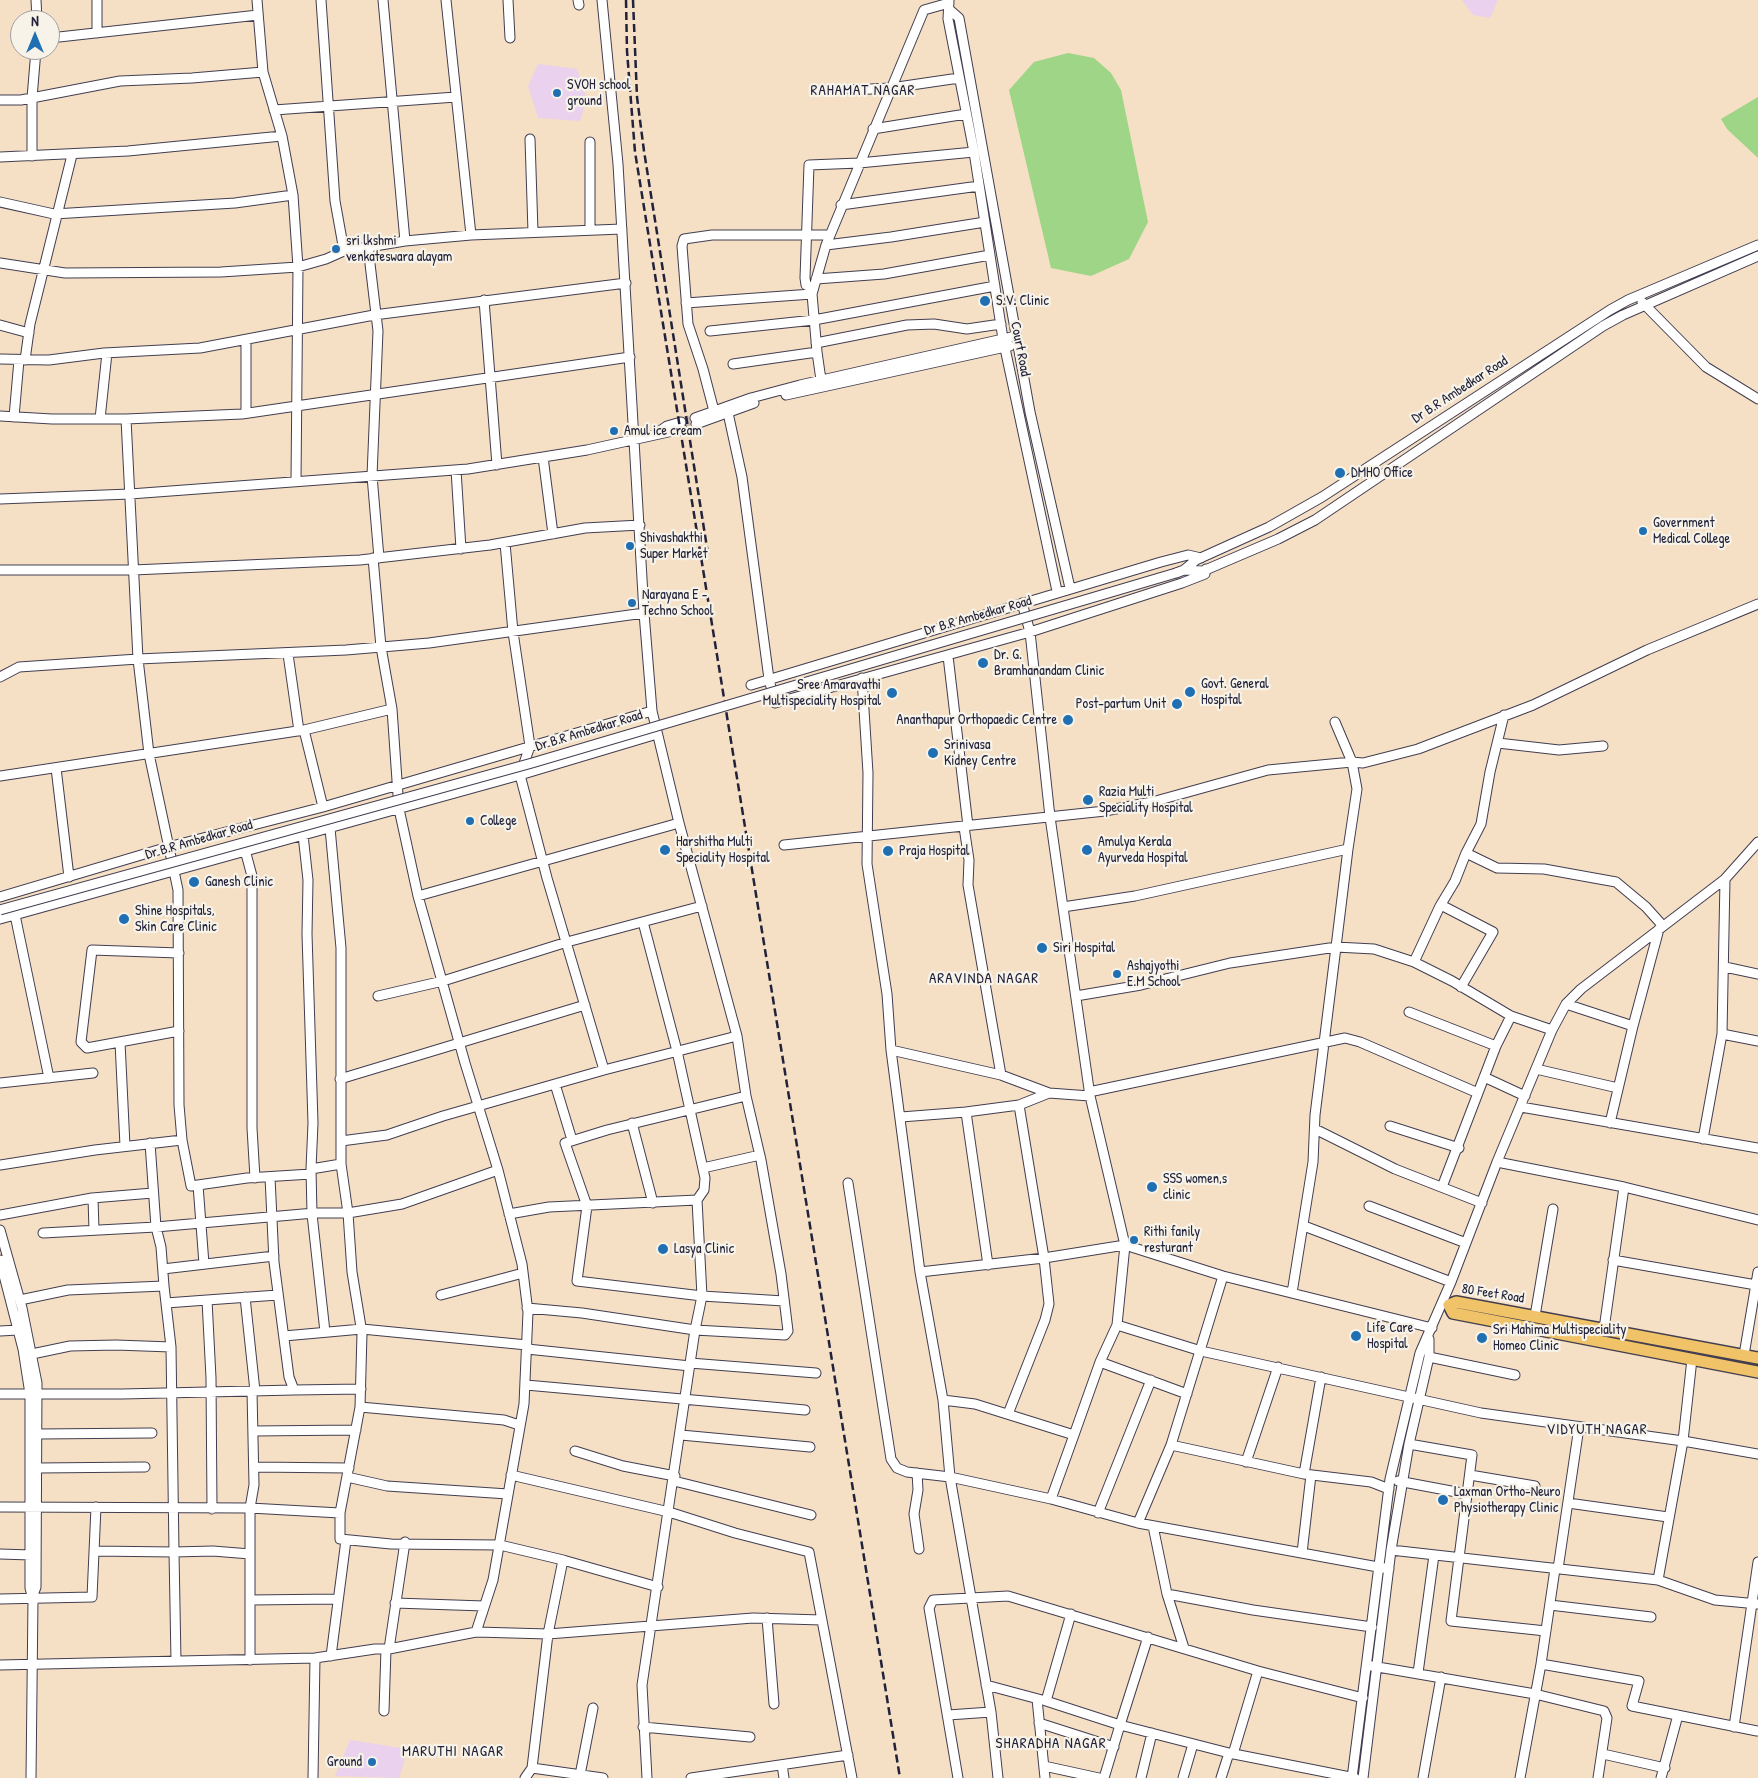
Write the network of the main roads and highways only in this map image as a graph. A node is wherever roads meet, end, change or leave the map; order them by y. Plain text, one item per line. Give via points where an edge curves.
1 (1758, 1358) edge
2 (1758, 1372) edge

1 - 2 main road, 80 Feet Road via 1456,1302 1446,1304 1454,1313

